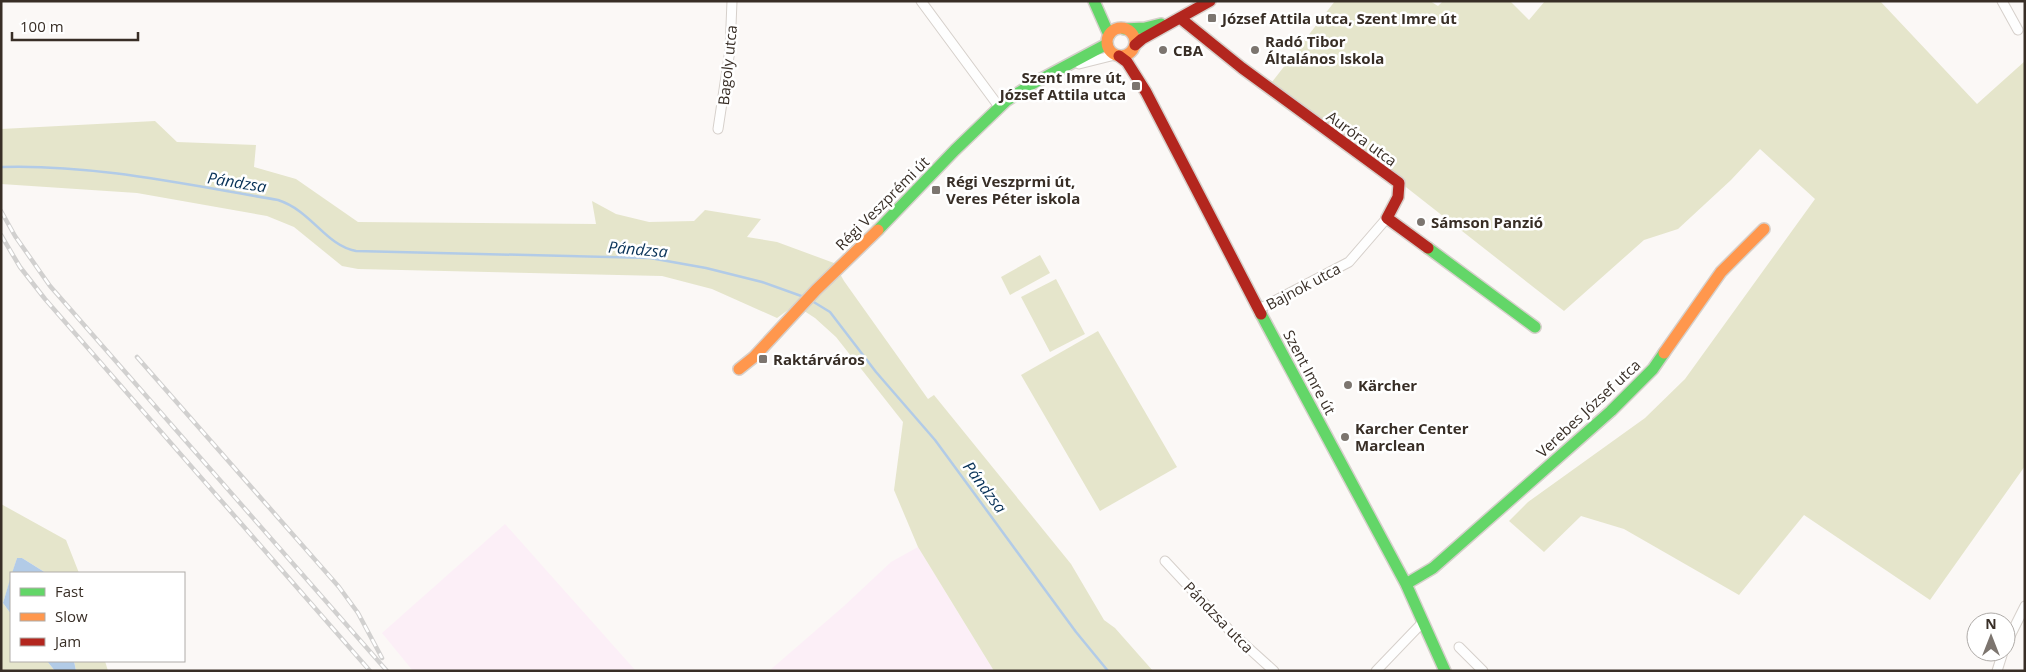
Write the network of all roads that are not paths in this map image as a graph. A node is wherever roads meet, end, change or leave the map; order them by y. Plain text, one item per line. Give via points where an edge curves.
1 (732, 1) edge
2 (922, 1) edge
3 (1094, 1) edge
4 (1099, 1) edge
5 (1210, 1) edge
6 (2002, 1) edge
7 (1180, 18) junction
8 (1123, 28) junction
9 (2018, 30) dead end
10 (1108, 39) junction
11 (1134, 46) junction
12 (1117, 55) junction
13 (1057, 71) junction
14 (1146, 92) junction
15 (1000, 108) junction
16 (718, 129) dead end
17 (1387, 218) junction
18 (1764, 229) dead end
19 (1259, 310) junction
20 (1535, 327) dead end
21 (739, 369) dead end
22 (1165, 561) dead end
23 (1406, 584) junction
24 (2025, 606) edge
25 (1423, 622) junction
26 (2016, 624) edge
27 (1459, 647) dead end
28 (1444, 670) edge
29 (1274, 671) edge
30 (1376, 671) edge
31 (1483, 671) edge

1 - 16 street, Bagoly utca via 730,50
2 - 15 street
3 - 10 street
4 - 8 street
5 - 7 street
6 - 9 street
7 - 8 street via 1145,28
7 - 11 street
7 - 17 street, Auróra utca via 1242,68 1399,183 1398,197
8 - 10 street via 1113,30
8 - 11 street via 1131,33
10 - 12 street via 1109,49
10 - 13 street, Régi Veszprémi út
11 - 12 street via 1128,54
11 - 14 street, Szent Imre út
12 - 13 street, Régi Veszprémi út
12 - 14 street, Szent Imre út via 1127,62
13 - 15 street, Régi Veszprémi út via 1032,84
14 - 19 street, Szent Imre út
15 - 21 street, Régi Veszprémi út
17 - 19 street, Bajnok utca via 1349,262
17 - 20 street
18 - 23 street, Verebes József utca via 1721,272 1653,369 1618,404 1433,568
19 - 23 street, Szent Imre út
22 - 29 street, Pándzsa utca via 1233,634
23 - 25 street, Szent Imre út
24 - 26 street
25 - 28 street, Szent Imre út
25 - 30 street
27 - 31 street

